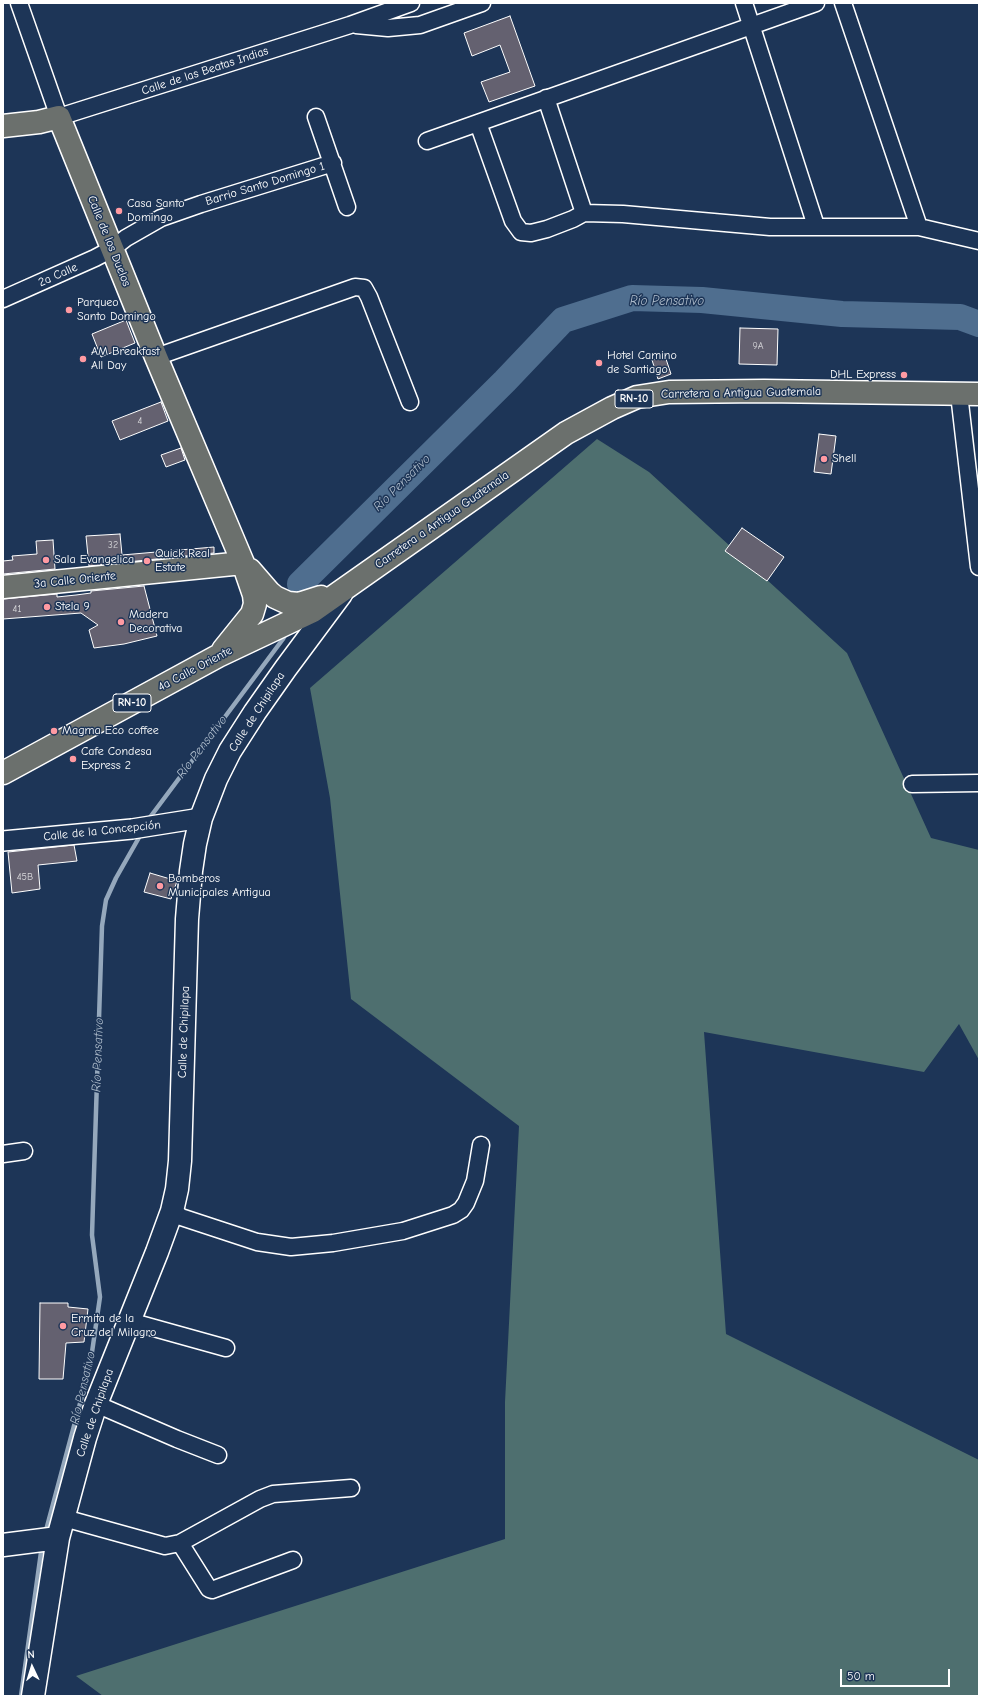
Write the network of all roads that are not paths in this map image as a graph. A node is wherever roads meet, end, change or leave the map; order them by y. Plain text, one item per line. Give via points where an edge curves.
1 (19, 3) edge
2 (411, 3) edge
3 (482, 3) edge
4 (744, 3) edge
5 (816, 3) edge
6 (843, 3) edge
7 (350, 25) junction
8 (752, 25) junction
9 (546, 98) junction
10 (59, 117) junction
11 (316, 117) dead end
12 (478, 123) junction
13 (3, 126) edge
14 (427, 141) dead end
15 (333, 163) junction
16 (347, 207) dead end
17 (584, 213) junction
18 (816, 226) junction
19 (919, 227) junction
20 (979, 241) edge
21 (112, 249) junction
22 (3, 300) edge
23 (156, 357) junction
24 (969, 394) edge
25 (410, 402) dead end
26 (243, 563) junction
27 (979, 566) edge
28 (3, 587) edge
29 (346, 588) junction
30 (289, 613) junction
31 (218, 656) junction
32 (3, 773) edge
33 (979, 783) edge
34 (912, 784) dead end
35 (201, 818) junction
36 (3, 841) edge
37 (481, 1145) dead end
38 (24, 1151) dead end
39 (3, 1154) edge
40 (172, 1211) junction
41 (129, 1321) junction
42 (226, 1348) dead end
43 (96, 1404) junction
44 (218, 1455) dead end
45 (351, 1488) dead end
46 (66, 1510) junction
47 (47, 1540) junction
48 (180, 1543) junction
49 (3, 1545) edge
50 (292, 1560) dead end
51 (33, 1696) edge

1 - 10 street, Calle de los Duelos
2 - 7 street, Calle de las Beatas Indias
3 - 7 street, Calle de las Beatas Indias via 420,25 388,28
4 - 8 street
5 - 8 street
6 - 19 street
7 - 10 street, Calle de las Beatas Indias
8 - 9 street
8 - 18 street
9 - 12 street
9 - 17 street
10 - 13 main road
10 - 21 main road, Calle de los Duelos
11 - 15 street
12 - 14 street
12 - 17 street via 513,222 521,232 531,233 548,229
15 - 16 street
15 - 21 street, Barrio Santo Domingo 1 via 161,218
17 - 18 street via 770,227
18 - 19 street
19 - 20 street
21 - 22 street, 2a Calle
21 - 23 main road, Calle de los Duelos
23 - 25 street via 355,287 364,288
23 - 26 main road, Calle de los Duelos
24 - 27 street
24 - 29 main road, Carretera a Antigua Guatemala / RN-10 via 670,392 637,397 566,434
26 - 28 main road, 3a Calle Oriente
26 - 30 main road, Calle de los Duelos
26 - 31 main road, Calle de los Duelos via 255,604 252,614
29 - 30 main road, RN-10
29 - 35 main road, Calle de Chipilapa / RN-10 via 290,662 234,745 216,779
30 - 31 main road, 4a Calle Oriente / RN-10
31 - 32 main road, 4a Calle Oriente / RN-10
33 - 34 street
35 - 36 street, Calle de la Concepción via 132,830
35 - 40 main road, Calle de Chipilapa / RN-10 via 191,871 188,911 180,1161
37 - 40 street via 475,1181 461,1210 453,1216 404,1231 291,1247 257,1242 182,1217
38 - 39 street
40 - 41 main road, Calle de Chipilapa / RN-10
41 - 42 street
41 - 43 main road, Calle de Chipilapa / RN-10
43 - 44 street
43 - 46 main road, Calle de Chipilapa / RN-10
45 - 48 street via 273,1494
46 - 47 main road, Calle de Chipilapa / RN-10 via 60,1508
46 - 48 street via 158,1545
47 - 49 main road
47 - 51 main road, Calle de Chipilapa / RN-10 via 50,1587
48 - 50 street via 212,1590

